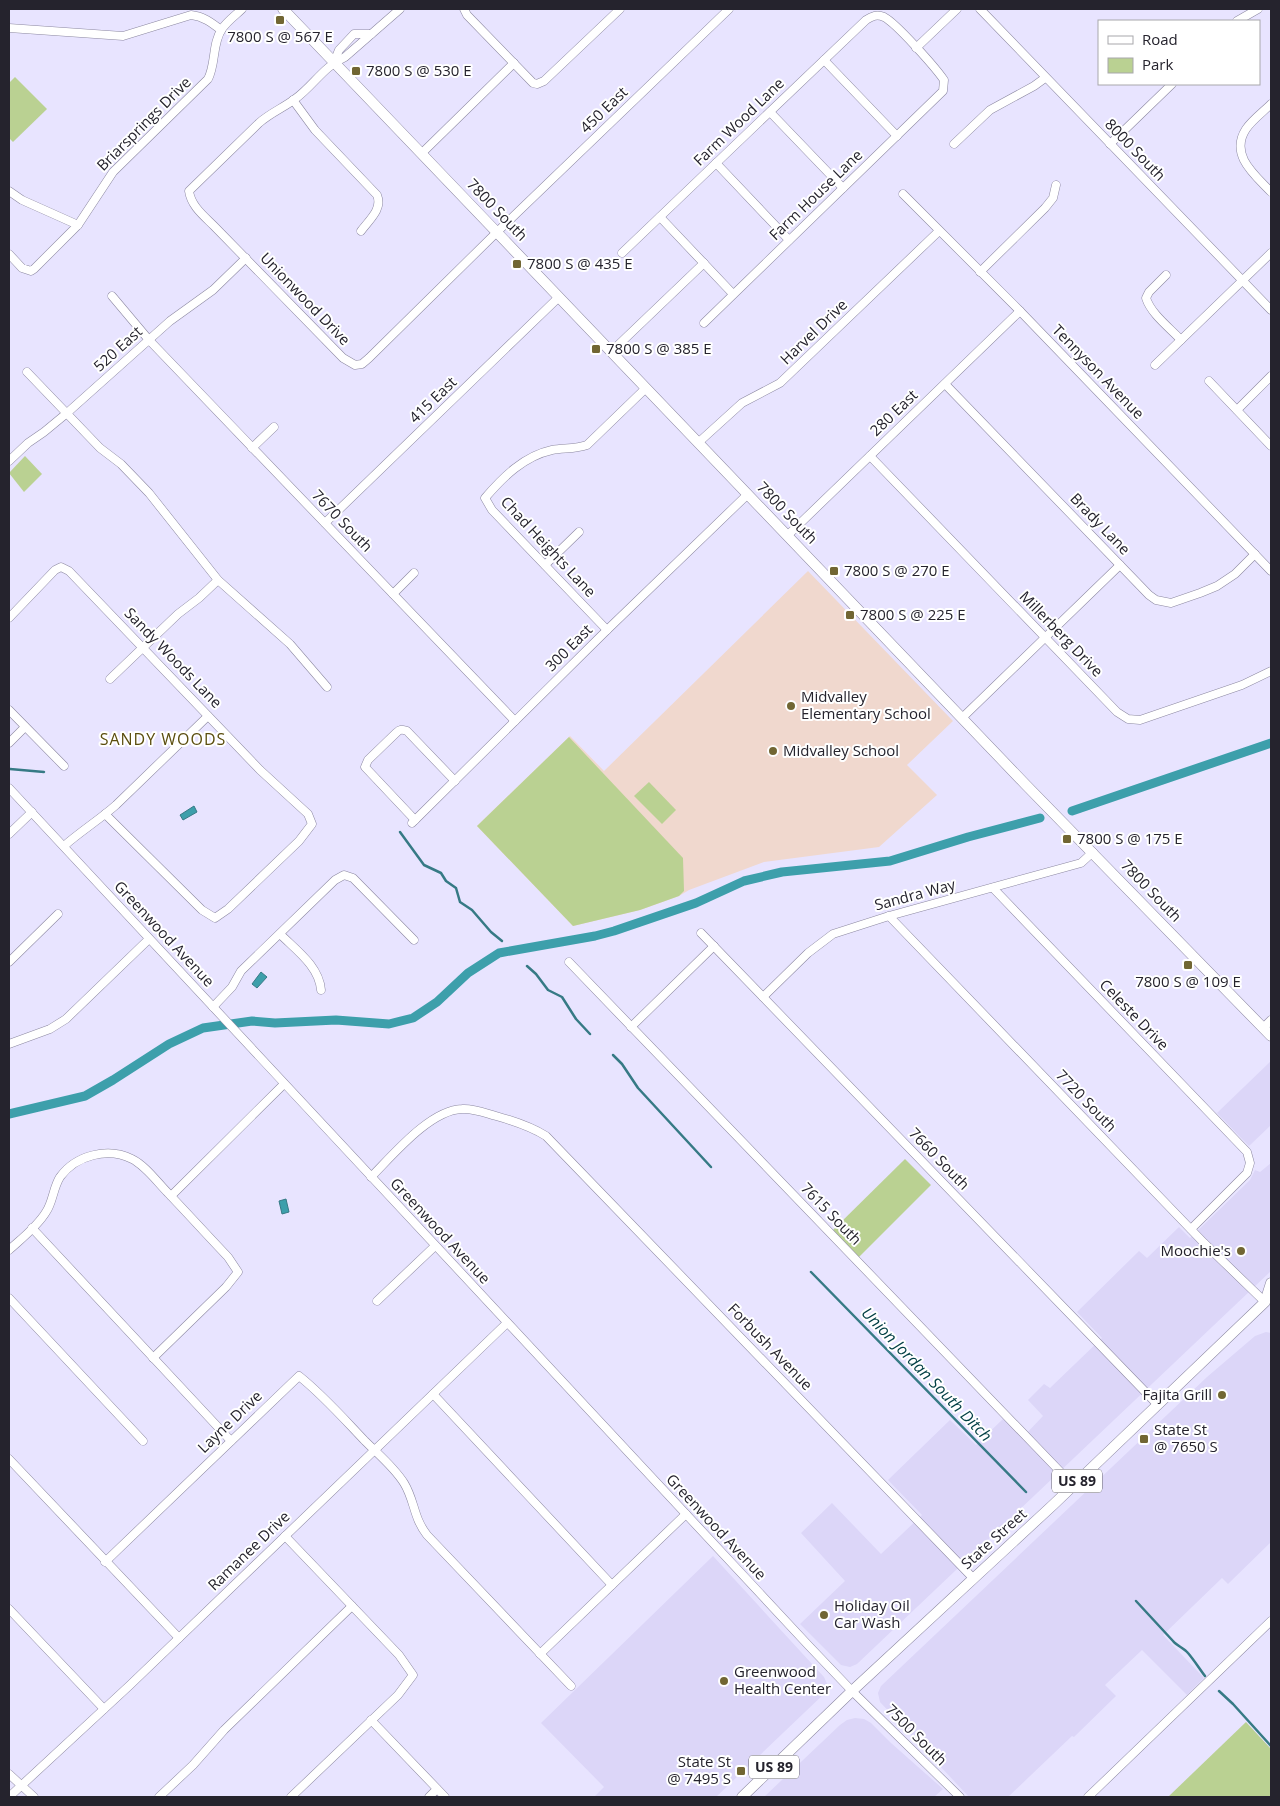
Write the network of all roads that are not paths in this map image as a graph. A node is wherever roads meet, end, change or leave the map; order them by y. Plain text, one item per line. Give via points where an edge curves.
1 (242, 9) edge
2 (283, 9) edge
3 (400, 9) edge
4 (464, 9) edge
5 (620, 9) edge
6 (729, 9) edge
7 (957, 9) edge
8 (980, 9) edge
9 (1258, 9) edge
10 (1239, 20) edge
11 (9, 28) edge
12 (221, 30) junction
13 (916, 48) junction
14 (824, 60) junction
15 (334, 62) junction
16 (514, 64) junction
17 (1045, 78) junction
18 (1171, 85) edge
19 (293, 100) junction
20 (1271, 104) edge
21 (770, 112) junction
22 (897, 136) junction
23 (954, 144) dead end
24 (1110, 144) junction
25 (422, 153) junction
26 (716, 163) junction
27 (1056, 185) dead end
28 (843, 188) junction
29 (9, 191) edge
30 (1271, 192) edge
31 (903, 194) dead end
32 (660, 217) junction
33 (78, 225) junction
34 (361, 231) dead end
35 (939, 231) junction
36 (497, 232) junction
37 (789, 240) junction
38 (622, 253) dead end
39 (1271, 253) edge
40 (9, 254) edge
41 (246, 258) junction
42 (15, 261) junction
43 (704, 263) junction
44 (9, 267) edge
45 (980, 272) junction
46 (1166, 275) dead end
47 (1242, 280) junction
48 (734, 294) junction
49 (112, 296) dead end
50 (559, 297) junction
51 (1271, 310) edge
52 (1020, 311) junction
53 (704, 323) dead end
54 (149, 340) junction
55 (1181, 340) junction
56 (612, 351) junction
57 (1156, 365) dead end
58 (27, 372) dead end
59 (1271, 376) edge
60 (1209, 381) dead end
61 (945, 384) junction
62 (646, 388) junction
63 (1237, 410) junction
64 (67, 413) junction
65 (274, 427) dead end
66 (699, 442) junction
67 (1271, 446) edge
68 (252, 448) junction
69 (870, 456) junction
70 (9, 462) edge
71 (748, 494) junction
72 (325, 524) junction
73 (579, 532) dead end
74 (788, 536) junction
75 (1255, 554) junction
76 (545, 565) junction
77 (1120, 565) junction
78 (1271, 571) edge
79 (414, 573) dead end
80 (218, 580) junction
81 (393, 594) junction
82 (9, 618) edge
83 (607, 630) junction
84 (1045, 637) junction
85 (143, 647) junction
86 (1271, 671) edge
87 (110, 679) dead end
88 (326, 687) dead end
89 (9, 710) edge
90 (208, 716) junction
91 (962, 718) junction
92 (515, 721) junction
93 (26, 727) junction
94 (9, 743) edge
95 (64, 766) dead end
96 (455, 781) junction
97 (9, 788) edge
98 (32, 812) junction
99 (106, 814) junction
100 (9, 834) edge
101 (64, 846) junction
102 (1093, 852) junction
103 (993, 888) junction
104 (58, 914) dead end
105 (889, 916) junction
106 (701, 933) dead end
107 (280, 934) junction
108 (150, 939) junction
109 (414, 940) dead end
110 (714, 946) junction
111 (9, 962) edge
112 (569, 962) dead end
113 (321, 990) dead end
114 (763, 997) junction
115 (216, 1010) junction
116 (1271, 1020) edge
117 (632, 1027) junction
118 (1263, 1028) junction
119 (1271, 1036) edge
120 (9, 1043) edge
121 (284, 1084) junction
122 (371, 1177) junction
123 (171, 1196) junction
124 (32, 1228) junction
125 (1191, 1229) junction
126 (435, 1246) junction
127 (9, 1250) edge
128 (1271, 1283) edge
129 (9, 1298) edge
130 (378, 1301) dead end
131 (1269, 1303) edge
132 (507, 1323) junction
133 (153, 1358) junction
134 (433, 1394) junction
135 (1157, 1404) junction
136 (143, 1440) dead end
137 (231, 1441) junction
138 (374, 1450) junction
139 (9, 1459) edge
140 (1073, 1485) junction
141 (686, 1514) junction
142 (284, 1536) junction
143 (105, 1562) junction
144 (973, 1578) junction
145 (612, 1585) junction
146 (352, 1606) junction
147 (9, 1609) edge
148 (1271, 1621) edge
149 (179, 1638) junction
150 (540, 1654) junction
151 (570, 1686) dead end
152 (852, 1691) junction
153 (104, 1709) junction
154 (371, 1720) junction
155 (9, 1774) edge
156 (21, 1786) junction
157 (437, 1789) junction
158 (10, 1797) edge
159 (34, 1797) edge
160 (159, 1797) edge
161 (291, 1797) edge
162 (429, 1797) edge
163 (445, 1797) edge
164 (742, 1797) edge
165 (960, 1797) edge
166 (1088, 1797) edge

1 - 12 street
2 - 15 main road, 7800 South
3 - 15 street via 345,57
4 - 16 street
5 - 16 street via 541,84 533,82
6 - 36 street, 450 East
7 - 13 street
8 - 17 street, 8000 South
9 - 10 street
11 - 12 street via 123,36 191,15 210,21
12 - 33 street, Briarsprings Drive via 208,80 113,172
13 - 14 street, Farm Wood Lane via 887,18 877,16 866,20
13 - 22 street, Farm House Lane via 944,80 944,85 940,95
14 - 21 street, Farm Wood Lane
14 - 22 street
15 - 19 street
15 - 25 main road, 7800 South
16 - 25 street
17 - 23 street via 990,110
17 - 24 street, 8000 South
18 - 24 street
19 - 34 street via 315,130 377,195 380,201 378,208
19 - 41 street, Unionwood Drive via 259,123 189,191 194,205
20 - 30 street via 1247,128 1240,147 1246,164
21 - 26 street, Farm Wood Lane
21 - 28 street
22 - 28 street, Farm House Lane
24 - 47 street, 8000 South
25 - 36 main road, 7800 South
26 - 32 street, Farm Wood Lane
26 - 37 street
27 - 45 street via 1053,198 1045,208
28 - 37 street, Farm House Lane
29 - 33 street
31 - 35 street, Tennyson Avenue
32 - 38 street, Farm Wood Lane
32 - 43 street
33 - 42 street, Briarsprings Drive via 34,269 27,270
35 - 45 street, Tennyson Avenue
35 - 66 street, Harvel Drive via 780,383 742,403
36 - 41 street, Unionwood Drive via 369,358 355,365 343,358
36 - 50 main road, 7800 South
37 - 48 street, Farm House Lane
39 - 47 street
40 - 42 street
41 - 54 street, 520 East via 213,290
42 - 44 street
43 - 48 street
43 - 56 street
45 - 52 street, Tennyson Avenue
46 - 55 street via 1146,298 1148,305
47 - 51 street, 8000 South
47 - 55 street
48 - 53 street, Farm House Lane
49 - 54 street, 7670 South
50 - 56 main road, 7800 South
50 - 72 street, 415 East
52 - 61 street, 280 East
52 - 75 street, Tennyson Avenue
54 - 64 street, 520 East
54 - 68 street, 7670 South
55 - 57 street
56 - 62 main road, 7800 South
58 - 64 street
59 - 63 street
60 - 63 street
61 - 69 street, 280 East
61 - 77 street, Brady Lane
62 - 66 main road, 7800 South
62 - 76 street, Chad Heights Lane via 587,445 537,455 510,472 485,498 492,510
63 - 67 street
64 - 70 street, 520 East
64 - 80 street via 149,493
65 - 68 street
66 - 71 main road, 7800 South
68 - 72 street, 7670 South
69 - 74 street, 280 East
69 - 84 street, Millerberg Drive
71 - 74 main road, 7800 South
71 - 83 street, 300 East
72 - 81 street, 7670 South
73 - 76 street
74 - 91 main road, 7800 South
75 - 77 street, Brady Lane via 1217,586 1171,603 1149,595
75 - 78 street, Tennyson Avenue
76 - 83 street, Chad Heights Lane
77 - 84 street
79 - 81 street
80 - 85 street
80 - 88 street via 290,644
81 - 92 street, 7670 South
82 - 85 street, Sandy Woods Lane via 48,576 61,567 78,579
83 - 92 street, 300 East
84 - 86 street, Millerberg Drive via 1117,712 1133,720 1242,685
84 - 91 street
85 - 87 street
85 - 90 street, Sandy Woods Lane
89 - 93 street
90 - 99 street
90 - 99 street, Sandy Woods Lane via 308,814 312,824 250,889 215,918 202,910
91 - 102 main road, 7800 South
92 - 96 street, 300 East
93 - 94 street
93 - 95 street
96 - 96 street, 300 East via 413,822 365,767 368,760 403,729
97 - 98 street, Greenwood Avenue
98 - 100 street
98 - 101 street, Greenwood Avenue
99 - 101 street
101 - 108 street, Greenwood Avenue
102 - 103 street, Sandra Way via 1081,863
102 - 118 main road, 7800 South
103 - 105 street, Sandra Way
103 - 125 street, Celeste Drive via 1249,1157 1249,1168 1243,1178
104 - 111 street
105 - 114 street, Sandra Way via 847,928 822,941
105 - 125 street, 7720 South
106 - 110 street, 7660 South
107 - 109 street via 335,880 347,874
107 - 113 street via 315,970
107 - 115 street via 242,971
108 - 115 street, Greenwood Avenue
108 - 120 street via 66,1018 50,1029
110 - 114 street, 7660 South
110 - 117 street
112 - 117 street, 7615 South
114 - 135 street, 7660 South
115 - 121 street, Greenwood Avenue
116 - 118 street
117 - 140 street, 7615 South
118 - 119 main road, 7800 South
121 - 122 street, Greenwood Avenue
121 - 123 street
122 - 126 street, Greenwood Avenue
122 - 144 street, Forbush Avenue via 436,1116 452,1110 471,1109 523,1124 546,1136
123 - 124 street via 132,1159 119,1155 94,1155 71,1166 60,1177 47,1211
123 - 133 street via 238,1272
124 - 127 street
124 - 133 street
125 - 131 street, 7720 South
126 - 130 street
126 - 132 street, Greenwood Avenue
128 - 131 main road, State Street
129 - 136 street
131 - 135 main road, State Street / US 89
132 - 134 street, Ramanee Drive
132 - 141 street, Greenwood Avenue
133 - 137 street
134 - 138 street, Ramanee Drive
134 - 145 street
135 - 140 main road, State Street / US 89
137 - 138 street, Layne Drive via 299,1376 316,1389
137 - 143 street, Layne Drive
138 - 142 street, Ramanee Drive
138 - 150 street via 404,1483 426,1536
139 - 143 street
140 - 144 main road, State Street / US 89
141 - 145 street
141 - 152 street, Greenwood Avenue
142 - 146 street
142 - 149 street, Ramanee Drive
143 - 149 street
144 - 152 main road, State Street / US 89
145 - 150 street
146 - 154 street via 399,1655 413,1675 398,1695
146 - 160 street
147 - 153 street
148 - 166 street
149 - 153 street, Ramanee Drive
150 - 151 street
152 - 164 main road, State Street / US 89
152 - 165 street, 7500 South
153 - 156 street, Ramanee Drive
154 - 157 street
154 - 161 street
155 - 156 street
156 - 158 street, Ramanee Drive
156 - 159 street
157 - 162 street
157 - 163 street

